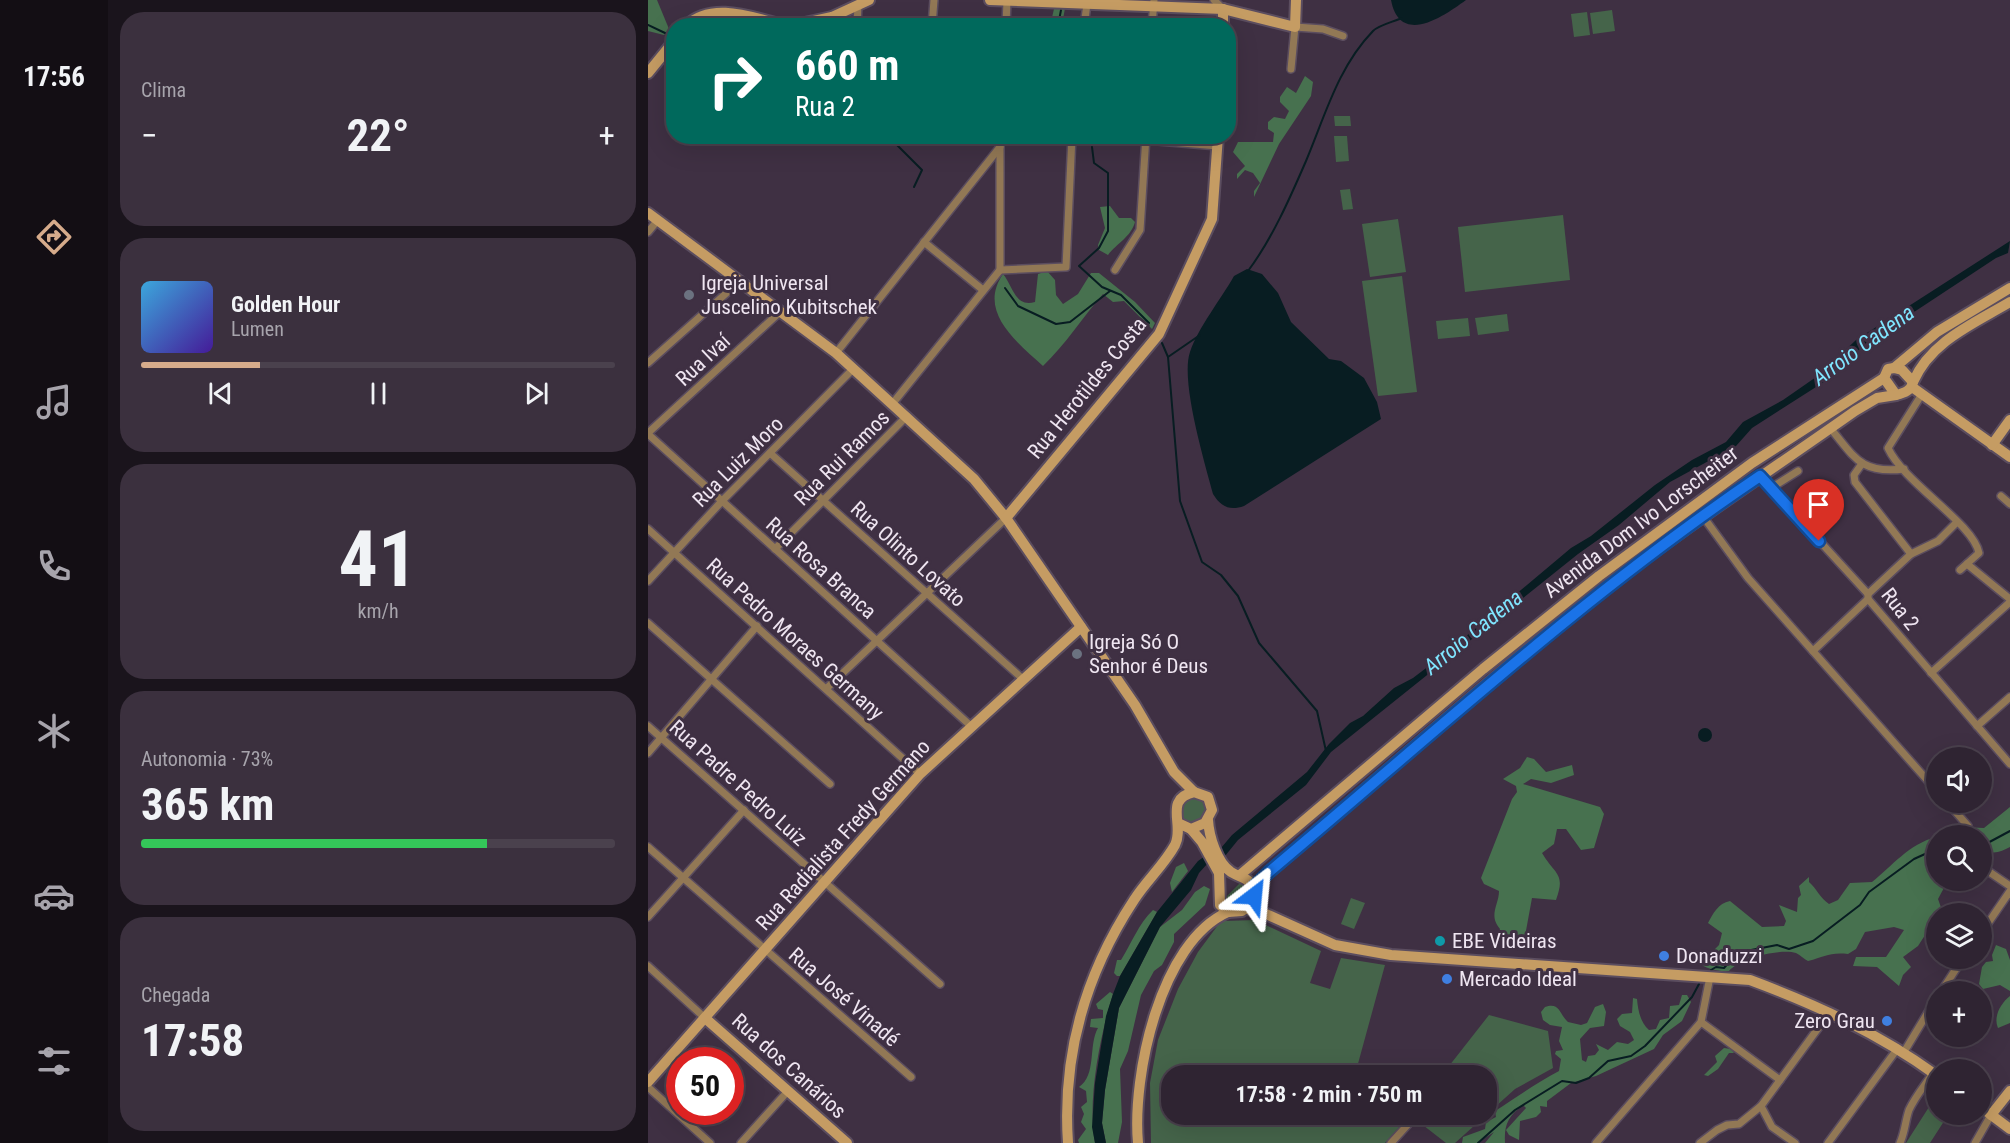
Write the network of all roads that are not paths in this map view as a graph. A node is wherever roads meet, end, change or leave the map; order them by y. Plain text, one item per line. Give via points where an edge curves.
1 (869, 0) edge
2 (934, 0) edge
3 (990, 0) edge
4 (1007, 0) edge
5 (1214, 0) edge
6 (1296, 0) edge
7 (1154, 3) edge
8 (1087, 4) junction
9 (1223, 4) edge
10 (858, 5) junction
11 (696, 18) edge
12 (748, 18) edge
13 (828, 18) edge
14 (857, 18) edge
15 (933, 18) edge
16 (1006, 18) edge
17 (1085, 18) edge
18 (1153, 18) edge
19 (1294, 27) junction
20 (1343, 36) dead end
21 (666, 51) edge
22 (1291, 69) dead end
23 (648, 73) edge
24 (1072, 144) edge
25 (1146, 144) edge
26 (1218, 144) edge
27 (1000, 147) joint
28 (648, 213) edge
29 (658, 220) junction
30 (648, 232) edge
31 (924, 242) junction
32 (1000, 270) junction
33 (1115, 270) dead end
34 (740, 281) junction
35 (2010, 288) edge
36 (983, 290) junction
37 (2007, 307) edge
38 (781, 311) junction
39 (836, 353) junction
40 (648, 363) edge
41 (854, 368) junction
42 (1894, 368) junction
43 (1884, 378) junction
44 (1912, 384) junction
45 (1922, 394) junction
46 (1896, 395) junction
47 (893, 403) junction
48 (907, 416) junction
49 (2010, 420) edge
50 (1830, 429) junction
51 (648, 434) edge
52 (1992, 445) junction
53 (771, 453) junction
54 (2010, 458) edge
55 (1861, 465) junction
56 (1904, 469) junction
57 (1798, 471) dead end
58 (1760, 476) junction
59 (1771, 488) junction
60 (2001, 496) dead end
61 (824, 500) junction
62 (722, 501) junction
63 (2010, 504) edge
64 (1702, 515) junction
65 (1006, 518) junction
66 (1957, 522) junction
67 (648, 529) edge
68 (775, 549) junction
69 (673, 552) junction
70 (1911, 554) junction
71 (1967, 564) junction
72 (1960, 570) dead end
73 (648, 581) edge
74 (927, 593) junction
75 (1868, 597) junction
76 (2010, 600) edge
77 (648, 623) edge
78 (757, 626) junction
79 (1081, 627) junction
80 (876, 641) junction
81 (1813, 651) junction
82 (1931, 673) junction
83 (711, 679) junction
84 (1024, 680) junction
85 (827, 688) junction
86 (2010, 697) edge
87 (648, 726) edge
88 (1977, 726) junction
89 (972, 727) junction
90 (662, 738) junction
91 (648, 753) edge
92 (2010, 764) edge
93 (1174, 772) junction
94 (920, 774) junction
95 (1926, 779) edge
96 (830, 784) dead end
97 (1194, 792) junction
98 (1179, 800) junction
99 (744, 810) junction
100 (1957, 813) edge
101 (1208, 820) junction
102 (1178, 823) junction
103 (1967, 825) edge
104 (1191, 829) junction
105 (1209, 844) junction
106 (648, 847) edge
107 (1221, 866) junction
108 (1237, 874) junction
109 (1992, 874) edge
110 (683, 878) junction
111 (825, 883) junction
112 (1220, 885) junction
113 (2010, 886) edge
114 (2010, 891) edge
115 (1254, 892) junction
116 (1246, 909) junction
117 (1228, 912) junction
118 (1266, 914) junction
119 (648, 917) edge
120 (1992, 917) edge
121 (765, 950) junction
122 (648, 966) edge
123 (1710, 977) junction
124 (940, 984) dead end
125 (1830, 1012) junction
126 (1926, 1014) edge
127 (705, 1017) junction
128 (1701, 1022) junction
129 (1901, 1050) junction
130 (1926, 1068) edge
131 (911, 1077) dead end
132 (1780, 1080) junction
133 (648, 1082) edge
134 (1926, 1086) edge
135 (648, 1088) edge
136 (2010, 1090) edge
137 (788, 1091) junction
138 (1761, 1106) junction
139 (1992, 1106) edge
140 (1992, 1116) edge
141 (1407, 1125) edge
142 (1981, 1125) edge
143 (2010, 1129) edge
144 (710, 1143) edge
145 (741, 1143) edge
146 (847, 1143) edge
147 (1068, 1143) edge
148 (1138, 1143) edge
149 (1391, 1143) edge
150 (1596, 1143) edge
151 (1701, 1143) edge
152 (1795, 1143) edge
153 (1828, 1143) edge
154 (1900, 1143) edge
155 (1975, 1143) edge

1 - 10 street
2 - 15 street
3 - 4 street
4 - 8 street
4 - 16 street
5 - 9 street
6 - 19 street
7 - 8 street
7 - 9 street
7 - 18 street
8 - 17 street
9 - 19 street
10 - 13 street
10 - 14 street
11 - 12 street via 717,12
19 - 20 street via 1323,29
19 - 22 street
21 - 23 street
24 - 32 street via 1066,267
25 - 33 street via 1140,230
26 - 65 street, Rua Herotildes Costa via 1212,219 1159,334
27 - 31 street
27 - 32 street
28 - 29 street
29 - 30 street
29 - 34 street
31 - 36 street
31 - 39 street
32 - 36 street
34 - 38 street
34 - 40 street
35 - 42 street, Avenida Dom Ivo Lorscheiter via 1937,332
36 - 47 street
37 - 44 street via 1937,347 1922,363
38 - 39 street
38 - 51 street, Rua Ivaí
39 - 41 street
41 - 47 street
41 - 53 street, Rua Luiz Moro
42 - 43 street, Avenida Dom Ivo Lorscheiter via 1888,369
42 - 44 street via 1902,370
43 - 46 street
43 - 108 street, Avenida Dom Ivo Lorscheiter via 1743,470 1599,576
44 - 45 street
44 - 46 street, Avenida Dom Ivo Lorscheiter
45 - 52 street
45 - 56 street via 1888,448
46 - 50 street, Avenida Dom Ivo Lorscheiter via 1877,398
47 - 48 street
48 - 61 street, Rua Rui Ramos
48 - 65 street via 974,479
49 - 52 street
50 - 55 street
50 - 58 street, Avenida Dom Ivo Lorscheiter
51 - 62 street, Rua Rosa Branca
52 - 54 street
53 - 61 street, Rua Olinto Lovato
53 - 62 street, Rua Luiz Moro
55 - 56 street
55 - 70 street via 1854,476 1855,483
56 - 66 street
57 - 59 street
58 - 59 street, Rua 2
58 - 64 street, Avenida Dom Ivo Lorscheiter
59 - 75 street, Rua 2
60 - 63 street
61 - 68 street, Rua Rui Ramos
61 - 74 street, Rua Olinto Lovato
62 - 68 street, Rua Rosa Branca
62 - 69 street, Rua Luiz Moro
64 - 81 street via 1748,578
64 - 115 street, Avenida Dom Ivo Lorscheiter via 1492,681 1269,872
65 - 74 street
65 - 79 street
66 - 70 street via 1938,541
66 - 71 street via 1979,551
67 - 69 street, Rua Pedro Moraes Germany
68 - 80 street, Rua Rosa Branca
69 - 73 street, Rua Luiz Moro
69 - 78 street, Rua Pedro Moraes Germany
70 - 75 street
71 - 72 street
71 - 76 street
74 - 80 street
74 - 84 street, Rua Olinto Lovato
75 - 81 street
75 - 82 street, Rua 2
76 - 82 street
77 - 83 street
78 - 83 street
78 - 85 street, Rua Pedro Moraes Germany
79 - 84 street, Rua Radialista Fredy Germano
79 - 93 street via 1135,705
80 - 85 street
80 - 89 street, Rua Rosa Branca
81 - 95 street
82 - 88 street, Rua 2
83 - 90 street
83 - 96 street
84 - 89 street, Rua Radialista Fredy Germano
85 - 94 street, Rua Pedro Moraes Germany
86 - 88 street
87 - 90 street, Rua Padre Pedro Luiz
88 - 92 street, Rua 2
89 - 94 street, Rua Radialista Fredy Germano
90 - 91 street
90 - 99 street, Rua Padre Pedro Luiz
93 - 97 street
93 - 98 street
94 - 111 street, Rua Radialista Fredy Germano
97 - 98 street
97 - 101 street via 1211,801
98 - 102 street via 1175,808
99 - 110 street
99 - 111 street, Rua Padre Pedro Luiz
100 - 103 street
101 - 104 street
101 - 105 street
102 - 104 street
102 - 147 street via 1176,844 1112,935 1085,998 1069,1070
104 - 105 street
105 - 107 street
106 - 110 street, Rua José Vinadé
107 - 108 street
107 - 112 street
108 - 112 street
108 - 115 street via 1246,877
109 - 113 street
110 - 119 street
110 - 121 street, Rua José Vinadé
111 - 121 street, Rua Radialista Fredy Germano
111 - 124 street, Rua Padre Pedro Luiz
112 - 117 street via 1220,905
114 - 120 street
115 - 116 street
115 - 118 street
116 - 117 street
116 - 118 street
117 - 148 street via 1198,933 1160,1002 1138,1088
118 - 123 street via 1335,945 1391,955
121 - 127 street, Rua Radialista Fredy Germano
121 - 131 street, Rua José Vinadé
122 - 127 street
123 - 125 street via 1750,980
123 - 128 street
125 - 129 street
125 - 132 street
126 - 129 street
127 - 133 street, Rua Radialista Fredy Germano
127 - 137 street, Rua dos Canários
128 - 132 street
128 - 150 street
129 - 130 street
129 - 153 street
132 - 138 street
134 - 154 street via 1905,1120
135 - 144 street
136 - 139 street
137 - 145 street
137 - 146 street, Rua dos Canários
138 - 151 street via 1739,1124 1727,1125
138 - 152 street via 1772,1127
140 - 143 street
141 - 149 street
142 - 155 street

